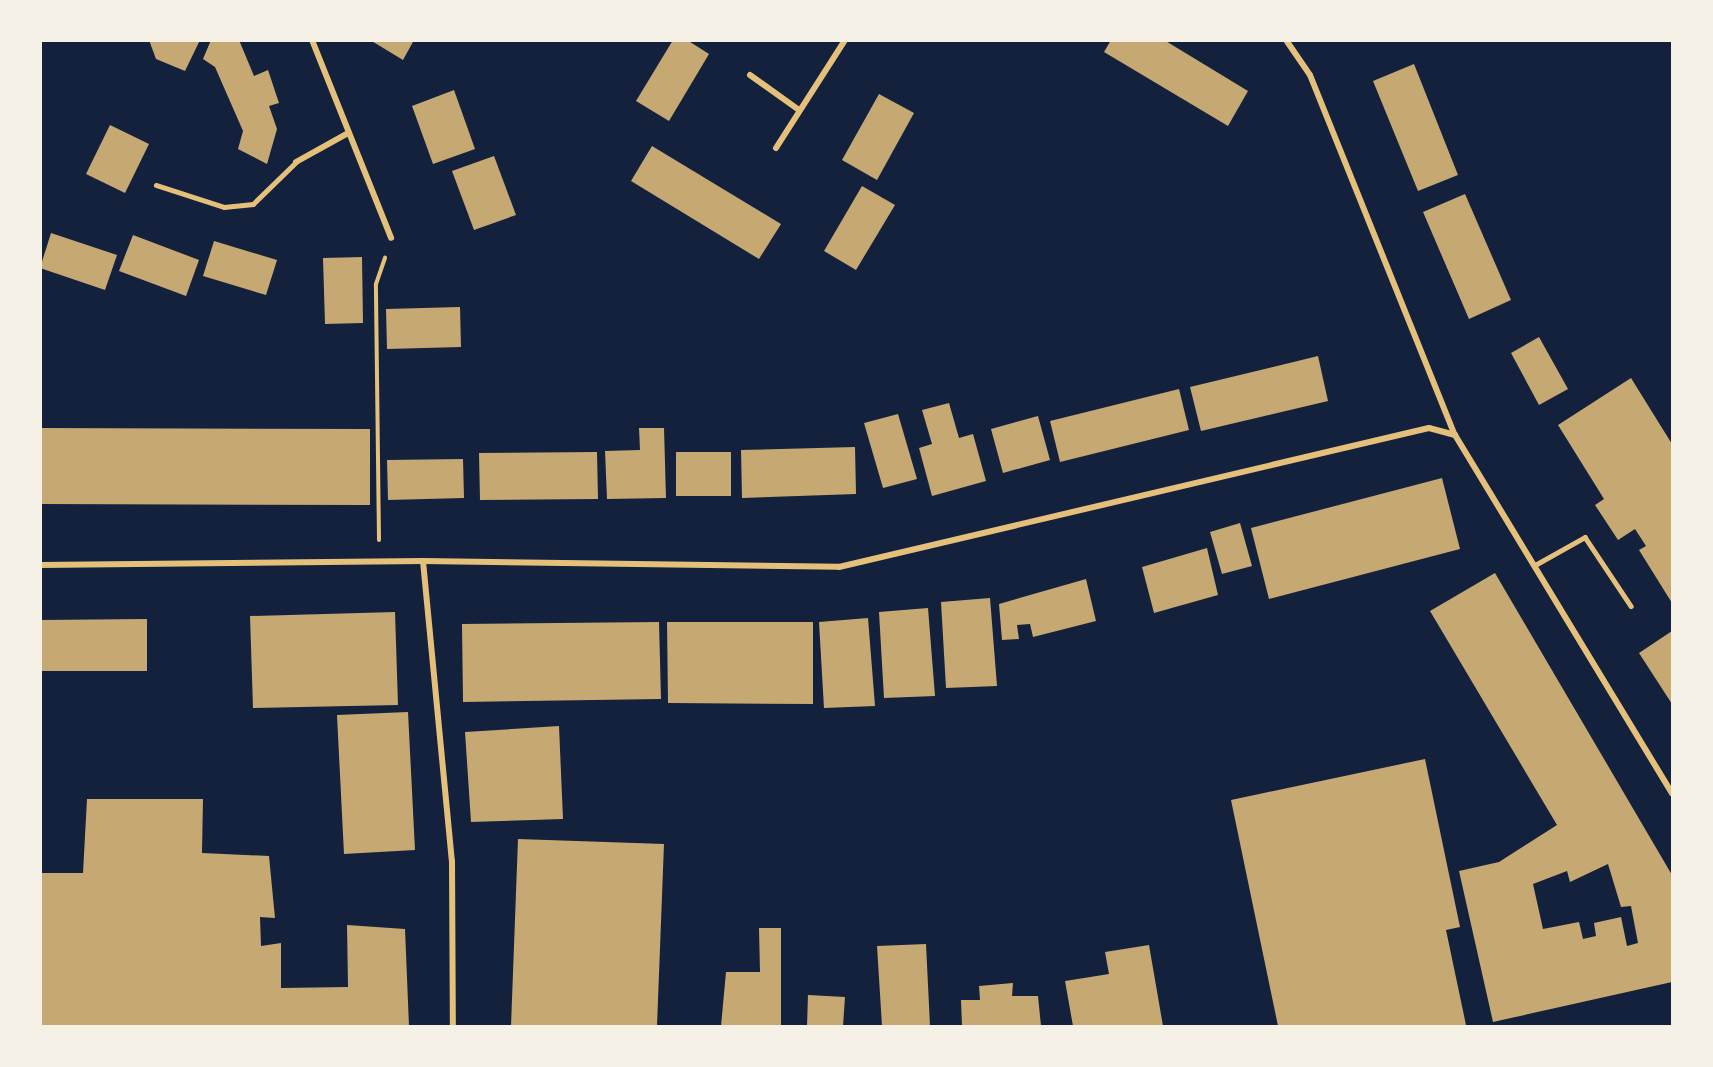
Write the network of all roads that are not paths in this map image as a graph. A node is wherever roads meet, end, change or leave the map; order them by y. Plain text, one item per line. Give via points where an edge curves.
1 (312, 40) edge
2 (845, 40) edge
3 (1286, 40) edge
4 (750, 75) dead end
5 (799, 110) junction
6 (348, 133) junction
7 (776, 148) dead end
8 (296, 162) joint
9 (156, 185) dead end
10 (391, 238) road end
11 (1455, 435) junction
12 (423, 561) junction
13 (40, 565) edge
14 (1535, 565) junction
15 (1631, 606) dead end
16 (1672, 793) edge
17 (453, 1026) edge

1 - 6 street
2 - 5 street
3 - 11 street via 1310,75
4 - 5 street
5 - 7 street
6 - 8 street
6 - 10 street
8 - 9 lane via 253,204 224,207
11 - 12 street via 1429,428 839,567
11 - 14 street
12 - 13 street
12 - 17 street via 452,861
14 - 15 lane via 1585,537
14 - 16 street

